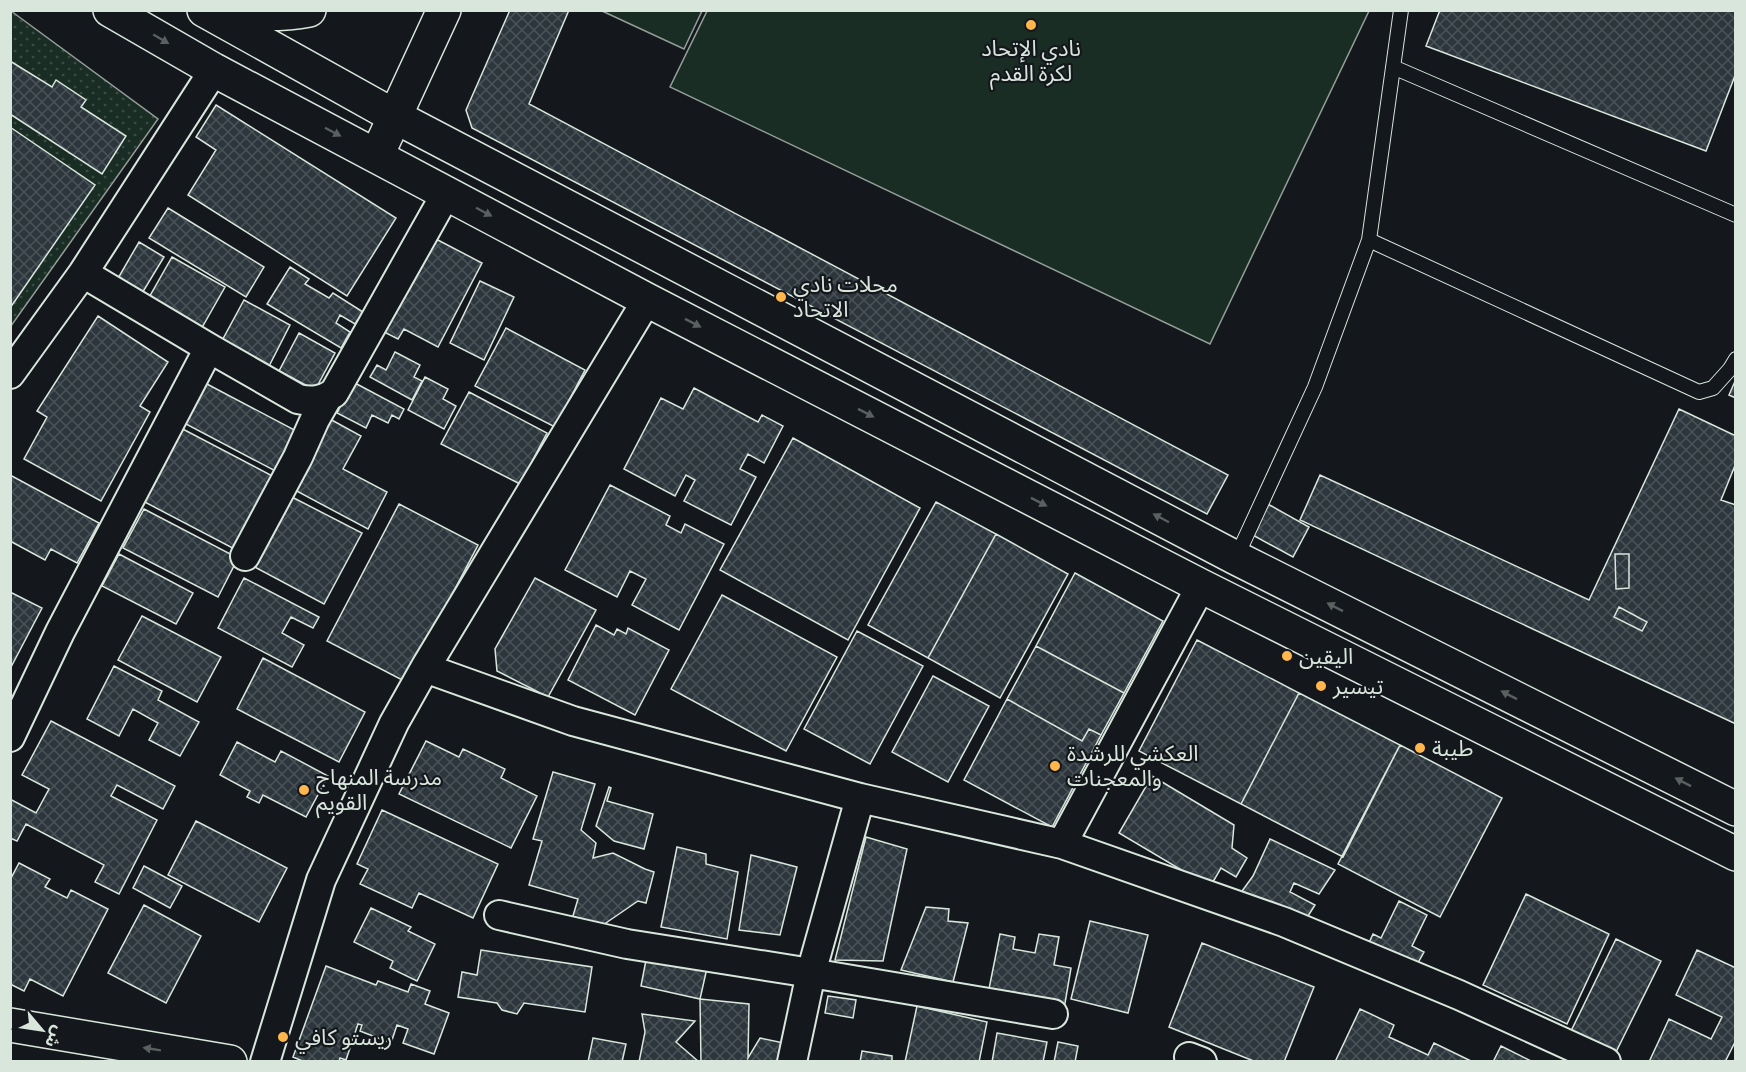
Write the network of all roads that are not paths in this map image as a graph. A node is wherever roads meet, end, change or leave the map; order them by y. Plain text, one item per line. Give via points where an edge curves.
1 (110, 10) edge
2 (204, 10) edge
3 (216, 10) edge
4 (309, 10) edge
5 (444, 10) edge
6 (1401, 10) edge
7 (1393, 67) junction
8 (214, 70) junction
9 (394, 116) junction
10 (377, 155) junction
11 (447, 192) junction
12 (1736, 215) edge
13 (1369, 240) junction
14 (83, 273) junction
15 (647, 300) junction
16 (209, 348) junction
17 (1736, 359) edge
18 (10, 374) edge
19 (327, 398) junction
20 (245, 555) dead end
21 (1236, 558) junction
22 (1201, 586) junction
23 (425, 668) junction
24 (10, 737) edge
25 (860, 798) junction
26 (1736, 808) edge
27 (1062, 844) junction
28 (1736, 854) edge
29 (499, 915) dead end
30 (811, 973) junction
31 (1053, 1014) dead end
32 (10, 1025) edge
33 (231, 1062) edge
34 (265, 1062) edge
35 (792, 1062) edge
36 (1606, 1062) edge

1 -> 8 main road
2 - 9 main road
3 - 4 main road via 249,14
5 - 9 main road
6 - 7 lane
7 - 12 lane
7 - 13 lane
8 -> 10 main road
8 - 14 street
9 - 10 main road
21 -> 9 main road
10 - 11 main road
11 -> 15 main road
11 - 19 street via 334,393
13 - 17 lane via 1699,392 1713,388
13 - 21 lane via 1315,387
14 - 16 street
14 - 18 street
15 -> 22 main road
15 - 23 street
16 - 19 street via 298,399
16 - 24 street via 60,632
19 - 20 street
26 -> 21 main road
22 - 27 street
22 - 28 main road
23 - 25 street via 573,721
23 - 34 street via 394,723 321,880
25 - 27 street
25 - 30 street
27 - 36 street via 1284,922
29 - 30 street via 627,944
30 - 31 street
30 - 35 street
33 -> 32 main road

